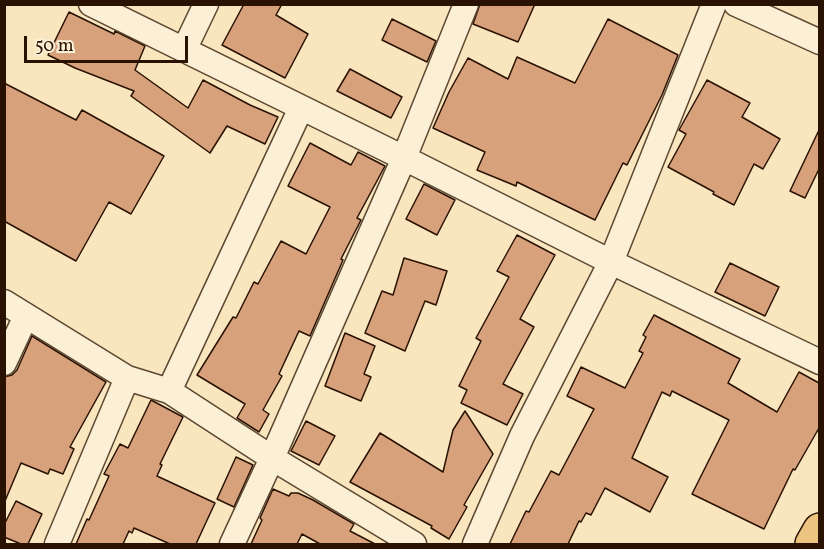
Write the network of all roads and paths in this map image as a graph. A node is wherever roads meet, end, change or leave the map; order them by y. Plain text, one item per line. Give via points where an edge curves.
1 (91, 4) edge
2 (206, 4) edge
3 (466, 4) edge
4 (714, 4) edge
5 (736, 4) edge
6 (819, 42) edge
7 (184, 50) junction
8 (301, 108) junction
9 (404, 158) junction
10 (610, 262) junction
11 (4, 302) edge
12 (26, 316) junction
13 (819, 362) edge
14 (4, 363) edge
15 (127, 378) junction
16 (169, 391) junction
17 (272, 458) junction
18 (819, 530) edge
19 (57, 544) edge
20 (232, 544) edge
21 (414, 544) edge
22 (475, 544) edge
23 (812, 544) edge

1 - 7 street
2 - 7 street
3 - 9 street
4 - 10 street
5 - 6 street
7 - 8 street
8 - 9 street
8 - 16 street
9 - 10 street
9 - 17 street
10 - 13 street
10 - 22 street via 522,436
11 - 12 street
12 - 14 street
12 - 15 street
15 - 16 street
15 - 19 street
16 - 17 street
17 - 20 street
17 - 21 street
18 - 23 highway

